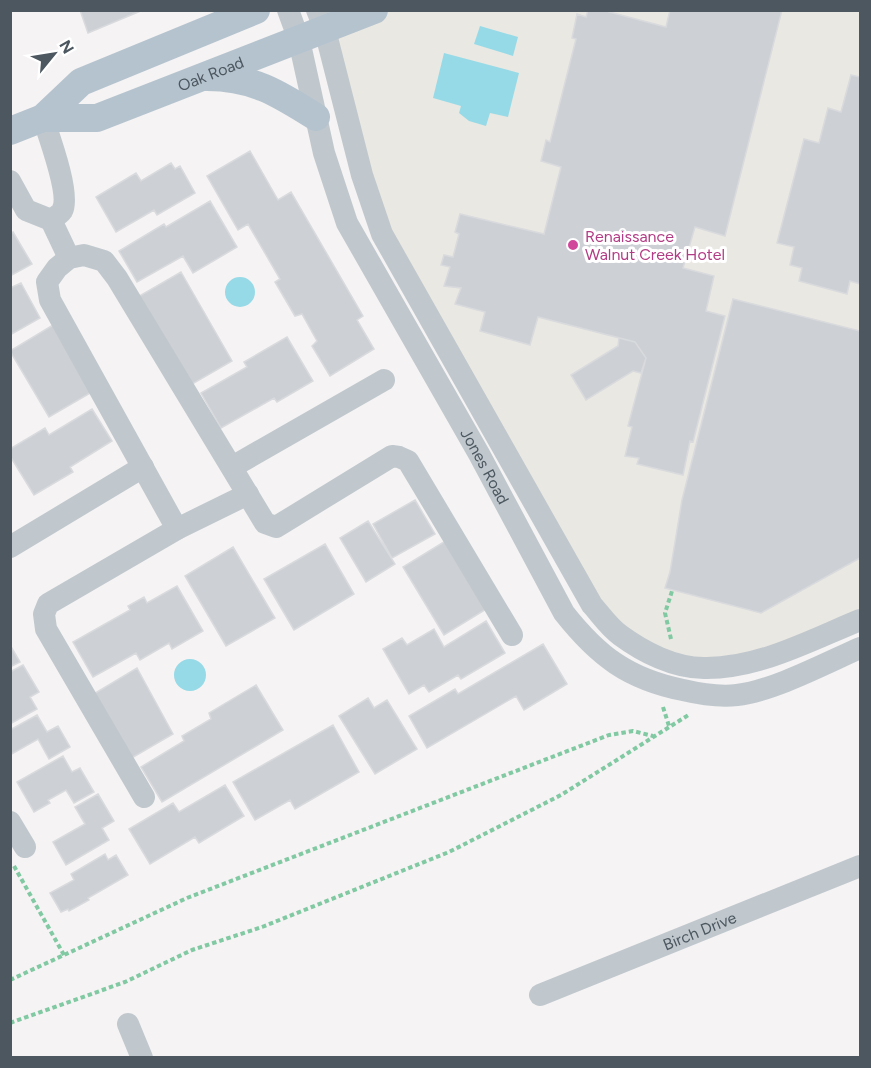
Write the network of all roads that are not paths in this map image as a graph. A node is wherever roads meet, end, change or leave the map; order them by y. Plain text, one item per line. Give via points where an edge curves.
1 (256, 10) edge
2 (288, 10) edge
3 (374, 10) edge
4 (321, 20) edge
5 (299, 40) junction
6 (201, 77) junction
7 (316, 117) junction
8 (44, 118) junction
9 (10, 131) edge
10 (10, 181) edge
11 (51, 220) junction
12 (69, 258) junction
13 (384, 380) dead end
14 (479, 454) junction
15 (142, 467) junction
16 (232, 467) junction
17 (518, 475) junction
18 (248, 494) junction
19 (177, 529) junction
20 (10, 547) edge
21 (861, 620) edge
22 (512, 635) dead end
23 (861, 648) edge
24 (144, 797) dead end
25 (10, 822) edge
26 (18, 854) edge
27 (861, 866) edge
28 (540, 995) dead end
29 (128, 1024) dead end
30 (142, 1058) edge

1 - 8 main road, Oak Road via 81,82
2 - 5 street, Jones Road
3 - 4 main road, Oak Road
4 - 5 main road, Oak Road
4 - 17 street, Jones Road via 362,175 382,234
5 - 6 main road, Oak Road
5 - 7 street, Jones Road
6 - 7 main road via 228,77 266,88
6 - 8 main road, Oak Road via 97,118
7 - 14 street, Jones Road via 347,223
8 - 9 main road, Oak Road
8 - 11 street via 65,199 62,212
10 - 11 street via 26,210
11 - 12 street
12 - 15 street via 47,282 50,300
12 - 16 street via 84,255 104,261
13 - 16 street
14 - 17 street via 502,471
14 - 23 street, Jones Road via 564,613 602,655 635,676 699,694 737,695 774,685
15 - 19 street
15 - 20 street
16 - 18 street
17 - 21 street, Jones Road via 592,605 618,634 667,661 702,669 742,665
18 - 19 street
18 - 22 street via 265,523 276,527 392,456 408,461
19 - 24 street via 48,604 44,614 46,629
25 - 26 street
27 - 28 street, Birch Drive
29 - 30 street

